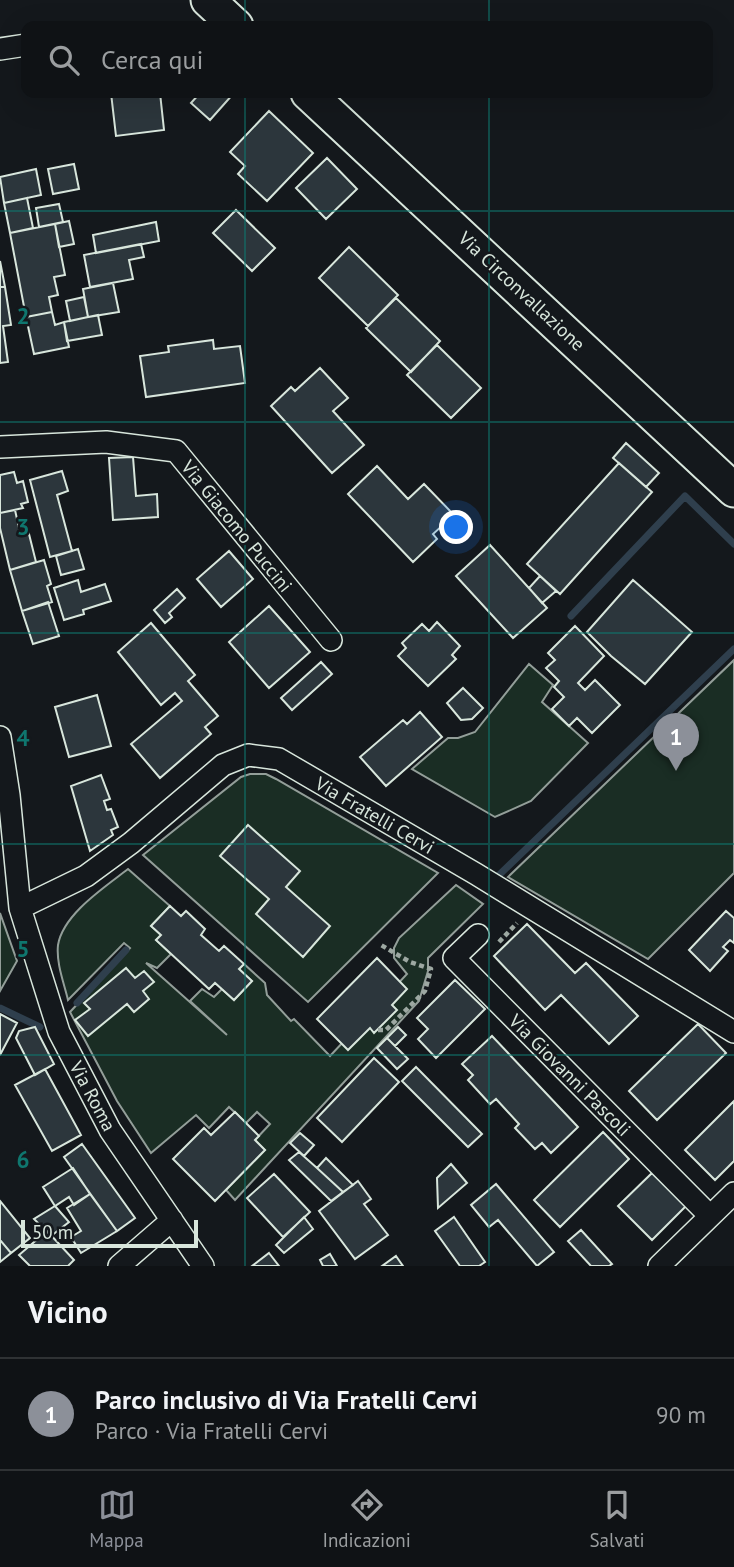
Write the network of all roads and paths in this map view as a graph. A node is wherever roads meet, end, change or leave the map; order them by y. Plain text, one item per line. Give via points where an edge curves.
1 (208, 0) edge
2 (231, 21) edge
3 (21, 46) edge
4 (0, 49) edge
5 (313, 98) edge
6 (0, 447) edge
7 (734, 490) edge
8 (331, 640) dead end
9 (0, 737) edge
10 (3, 796) edge
11 (0, 877) edge
12 (20, 908) junction
13 (517, 923) dead end
14 (478, 935) dead end
15 (506, 935) dead end
16 (381, 945) dead end
17 (388, 1019) dead end
18 (395, 1021) junction
19 (378, 1030) dead end
20 (734, 1032) edge
21 (734, 1193) edge
22 (710, 1216) junction
23 (172, 1220) junction
24 (119, 1266) edge
25 (203, 1266) edge
26 (659, 1266) edge

1 - 2 main road
3 - 4 street
5 - 7 main road, Via Circonvallazione
6 - 8 street, Via Giacomo Puccini via 106,442 176,451
9 - 10 street
10 - 12 street
11 - 12 street
12 - 20 street, Via Fratelli Cervi via 86,876 223,765 248,755 267,755 470,870
12 - 23 street, Via Roma via 59,1032 110,1129
13 - 15 path
14 - 22 street, Via Giovanni Pascoli via 454,958
16 - 18 path via 431,969 425,991
17 - 18 path
18 - 19 path via 386,1030
21 - 22 street
22 - 26 street
23 - 24 street
23 - 25 street, Via Roma

